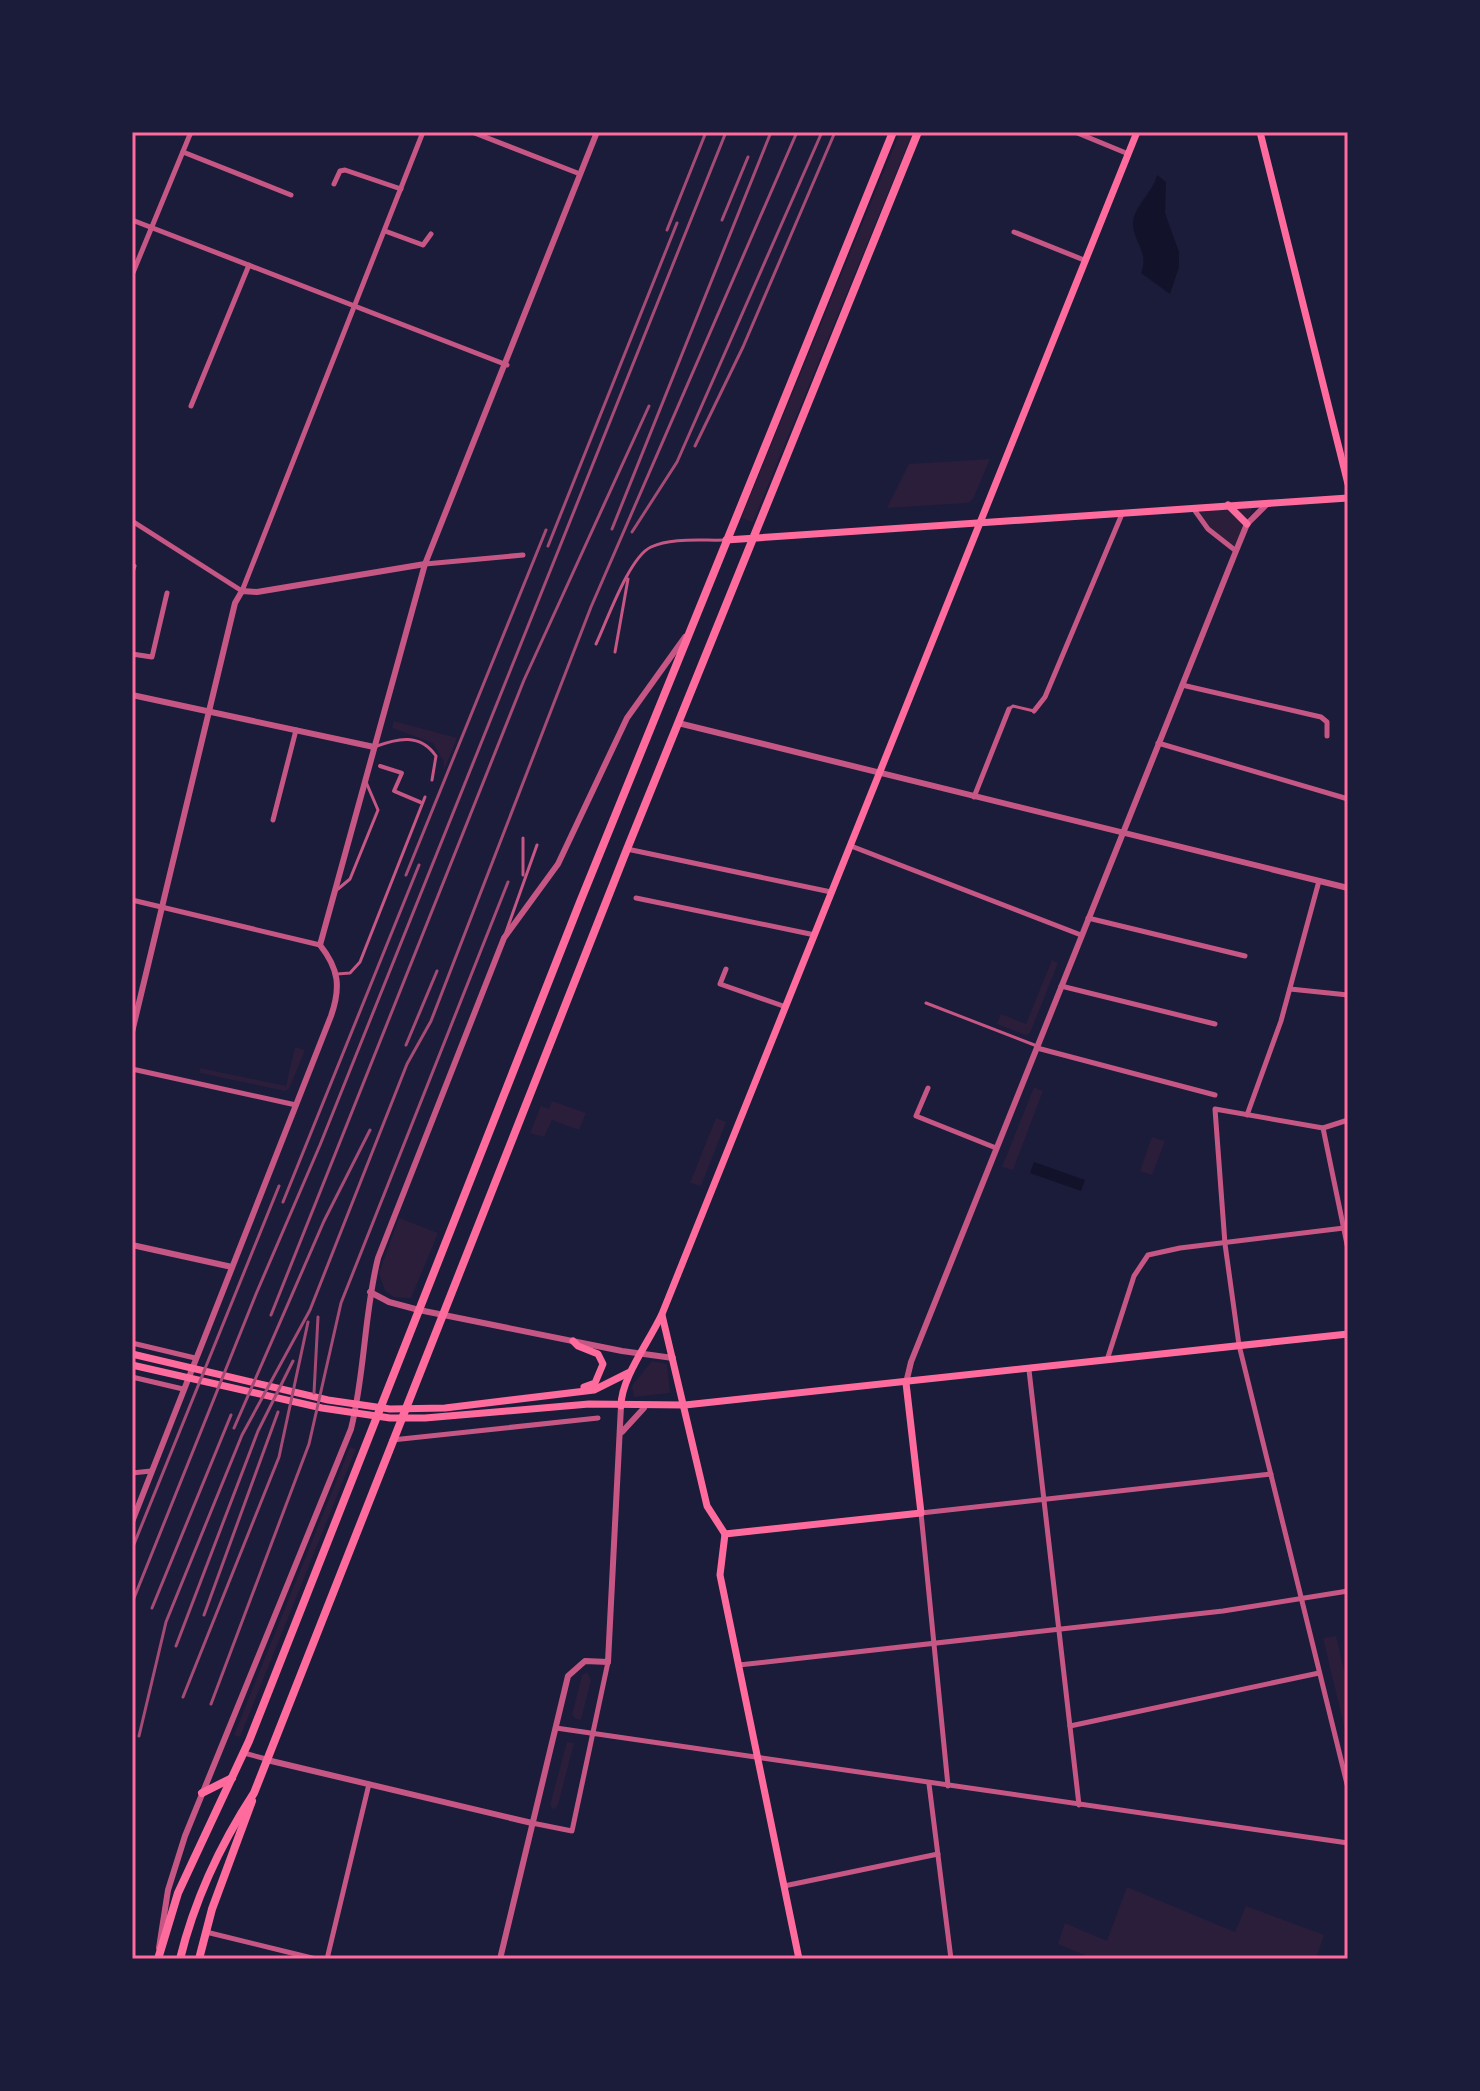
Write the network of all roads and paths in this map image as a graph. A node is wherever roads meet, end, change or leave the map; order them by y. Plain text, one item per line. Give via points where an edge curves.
1 (191, 132) edge
2 (423, 132) edge
3 (472, 132) edge
4 (597, 132) edge
5 (893, 132) edge
6 (918, 132) edge
7 (1075, 132) edge
8 (1137, 132) edge
9 (1260, 132) edge
10 (183, 152) junction
11 (1126, 153) junction
12 (580, 174) junction
13 (334, 184) dead end
14 (401, 189) junction
15 (291, 195) dead end
16 (132, 220) edge
17 (151, 227) junction
18 (385, 231) junction
19 (1014, 232) dead end
20 (431, 234) dead end
21 (1084, 260) junction
22 (249, 265) junction
23 (132, 275) edge
24 (356, 306) junction
25 (507, 365) junction
26 (191, 406) dead end
27 (1348, 484) edge
28 (1348, 498) edge
29 (1270, 502) junction
30 (1228, 505) junction
31 (1193, 507) junction
32 (1122, 513) junction
33 (132, 521) edge
34 (980, 523) junction
35 (1247, 524) junction
36 (754, 537) junction
37 (726, 540) junction
38 (1236, 551) junction
39 (523, 555) dead end
40 (425, 564) junction
41 (630, 572) junction
42 (242, 591) junction
43 (167, 593) dead end
44 (692, 628) junction
45 (596, 644) dead end
46 (615, 652) dead end
47 (132, 656) edge
48 (1182, 685) junction
49 (132, 695) edge
50 (1009, 709) joint
51 (209, 711) junction
52 (1034, 711) joint
53 (678, 723) junction
54 (296, 730) junction
55 (1327, 736) dead end
56 (1158, 743) junction
57 (374, 747) junction
58 (380, 766) dead end
59 (879, 773) junction
60 (432, 780) dead end
61 (365, 781) junction
62 (425, 797) dead end
63 (973, 797) junction
64 (1348, 799) edge
65 (420, 802) dead end
66 (273, 820) dead end
67 (1122, 833) junction
68 (523, 838) dead end
69 (537, 845) dead end
70 (851, 846) junction
71 (627, 849) junction
72 (524, 877) junction
73 (1319, 881) junction
74 (1348, 888) edge
75 (832, 892) junction
76 (334, 895) junction
77 (636, 898) dead end
78 (132, 900) edge
79 (161, 907) junction
80 (1088, 918) junction
81 (816, 935) junction
82 (1081, 935) junction
83 (504, 938) junction
84 (320, 945) junction
85 (1245, 956) dead end
86 (726, 969) dead end
87 (337, 974) junction
88 (1061, 986) junction
89 (1290, 989) junction
90 (1348, 995) edge
91 (926, 1003) dead end
92 (786, 1007) junction
93 (1215, 1024) dead end
94 (132, 1032) edge
95 (1036, 1047) junction
96 (132, 1069) edge
97 (928, 1088) dead end
98 (1215, 1095) dead end
99 (296, 1105) junction
100 (1247, 1115) junction
101 (1348, 1120) edge
102 (1323, 1128) junction
103 (996, 1148) junction
104 (1344, 1228) junction
105 (1225, 1244) junction
106 (132, 1245) edge
107 (1348, 1249) edge
108 (232, 1267) junction
109 (370, 1292) junction
110 (419, 1310) junction
111 (443, 1314) junction
112 (662, 1314) junction
113 (1348, 1334) edge
114 (573, 1341) junction
115 (132, 1343) edge
116 (1239, 1345) junction
117 (132, 1354) edge
118 (643, 1354) junction
119 (195, 1358) junction
120 (673, 1358) junction
121 (1107, 1361) junction
122 (132, 1365) edge
123 (1029, 1370) junction
124 (631, 1371) junction
125 (132, 1377) edge
126 (906, 1383) junction
127 (183, 1389) junction
128 (576, 1392) junction
129 (685, 1405) junction
130 (621, 1406) junction
131 (644, 1408) junction
132 (598, 1418) dead end
133 (621, 1435) junction
134 (391, 1440) junction
135 (151, 1471) junction
136 (132, 1473) edge
137 (1271, 1474) junction
138 (1044, 1497) junction
139 (921, 1513) junction
140 (132, 1522) edge
141 (725, 1534) junction
142 (1348, 1591) edge
143 (1302, 1600) junction
144 (1059, 1630) junction
145 (936, 1644) junction
146 (608, 1662) junction
147 (739, 1665) junction
148 (1319, 1673) junction
149 (1070, 1726) junction
150 (556, 1728) junction
151 (593, 1733) junction
152 (244, 1753) junction
153 (758, 1759) junction
154 (267, 1760) junction
155 (233, 1777) junction
156 (369, 1784) junction
157 (929, 1784) junction
158 (948, 1786) junction
159 (1348, 1788) edge
160 (202, 1793) junction
161 (254, 1793) junction
162 (1079, 1805) junction
163 (532, 1823) junction
164 (1348, 1843) edge
165 (938, 1854) junction
166 (784, 1886) junction
167 (205, 1932) junction
168 (158, 1959) edge
169 (180, 1959) edge
170 (199, 1959) edge
171 (316, 1959) edge
172 (327, 1959) edge
173 (500, 1959) edge
174 (799, 1959) edge
175 (951, 1959) edge

1 - 10 street
2 - 14 street
3 - 12 street
4 - 12 street
5 - 37 main road
6 - 36 main road
7 - 11 street
8 - 11 main road
9 - 27 main road
10 - 15 street
10 - 17 street
11 - 21 main road
12 - 25 street
13 - 14 street via 345,170
14 - 18 street
16 - 17 street
17 - 22 street
17 - 23 street
18 - 20 street via 423,245
18 - 24 street
19 - 21 street
21 - 34 main road
22 - 24 street
22 - 26 street
24 - 25 street
24 - 42 street
25 - 40 street
28 - 29 main road
29 - 30 main road
29 - 35 street
30 - 31 main road
30 - 35 main road
31 - 32 main road
31 - 38 street via 1208,529
32 - 34 main road
32 - 52 street via 1045,697
33 - 42 street
34 - 36 main road
34 - 59 main road
35 - 38 street
36 - 37 main road
36 - 53 main road
37 - 41 lane via 653,545
37 - 44 main road
38 - 48 street
39 - 40 street
40 - 42 street
40 - 57 street
41 - 45 lane
41 - 46 lane
42 - 51 street
43 - 47 street via 152,657
44 - 83 street via 627,718 558,864
44 - 110 main road
48 - 55 street via 1321,717 1327,722
48 - 56 street
49 - 51 street
50 - 52 lane
50 - 63 street
51 - 54 street
51 - 79 street
53 - 59 street
53 - 71 main road
54 - 57 street
54 - 66 street
56 - 64 street
56 - 67 street
57 - 60 lane via 406,738 424,744 436,756
57 - 61 street
58 - 65 street via 402,773 394,791
59 - 63 street
59 - 70 main road
61 - 76 street
61 - 76 lane via 378,810 350,879
62 - 87 lane via 360,962 350,973
63 - 67 street
67 - 73 street
67 - 80 street
68 - 72 lane
69 - 72 lane
70 - 75 main road
70 - 82 street
71 - 75 street
71 - 111 main road
72 - 83 lane
73 - 74 street
73 - 89 street
75 - 81 main road
76 - 84 street
77 - 81 street
78 - 79 street
79 - 84 street
79 - 94 street
80 - 82 street
80 - 85 street
81 - 92 main road
82 - 88 street
83 - 109 street via 385,1238
84 - 87 street
86 - 92 street via 720,984
87 - 99 street via 334,1006
88 - 93 street
88 - 95 street
89 - 90 street
89 - 100 street
91 - 95 lane
92 - 112 main road
95 - 98 street
95 - 103 street
96 - 99 street
97 - 103 street via 916,1116
99 - 108 street
100 - 102 street
100 - 105 street via 1215,1109
101 - 102 street
102 - 104 street
103 - 126 street
104 - 105 street
104 - 107 street
105 - 116 street
105 - 121 street via 1158,1251 1141,1261
106 - 108 street
108 - 119 street
109 - 110 street
109 - 160 street via 351,1429
110 - 111 street
110 - 152 main road
111 - 114 street
111 - 134 main road
112 - 118 main road
112 - 120 main road
113 - 116 main road
114 - 118 street
114 - 128 main road via 598,1354 603,1364 595,1383
115 - 119 street
116 - 121 main road
116 - 137 street
117 - 128 main road via 373,1408 445,1408
118 - 120 street
118 - 124 main road
119 - 127 street
120 - 129 main road
121 - 123 main road
122 - 130 main road via 390,1418
123 - 126 main road
123 - 138 street
124 - 128 main road via 594,1390
124 - 130 main road
125 - 127 street
126 - 129 main road
126 - 139 main road
127 - 135 street
129 - 131 main road
129 - 141 main road via 707,1506
130 - 131 main road
130 - 133 street
131 - 133 street via 630,1418
132 - 134 street
133 - 146 street
134 - 154 main road
135 - 136 street
135 - 140 street
137 - 138 street
137 - 143 street
138 - 139 street
138 - 144 street
139 - 141 main road
139 - 145 street
141 - 147 main road via 720,1575
142 - 143 street
143 - 144 street
143 - 148 street
144 - 145 street
144 - 149 street
145 - 147 street
145 - 158 street
146 - 150 street via 585,1661 573,1668
146 - 151 street
147 - 153 main road
148 - 149 street
148 - 159 street
149 - 162 street
150 - 151 street
150 - 163 street
151 - 153 street
151 - 163 street via 572,1831
152 - 154 street
152 - 155 main road
153 - 157 street
153 - 166 main road
154 - 156 street
154 - 161 main road
155 - 160 main road
155 - 168 main road via 178,1893
156 - 163 street
156 - 172 street
157 - 158 street
157 - 165 street
158 - 162 street
160 - 168 street via 168,1890
161 - 167 main road
161 - 169 main road via 211,1869
162 - 164 street
163 - 173 street
165 - 166 street
165 - 175 street
166 - 174 main road
167 - 170 main road
167 - 171 street

